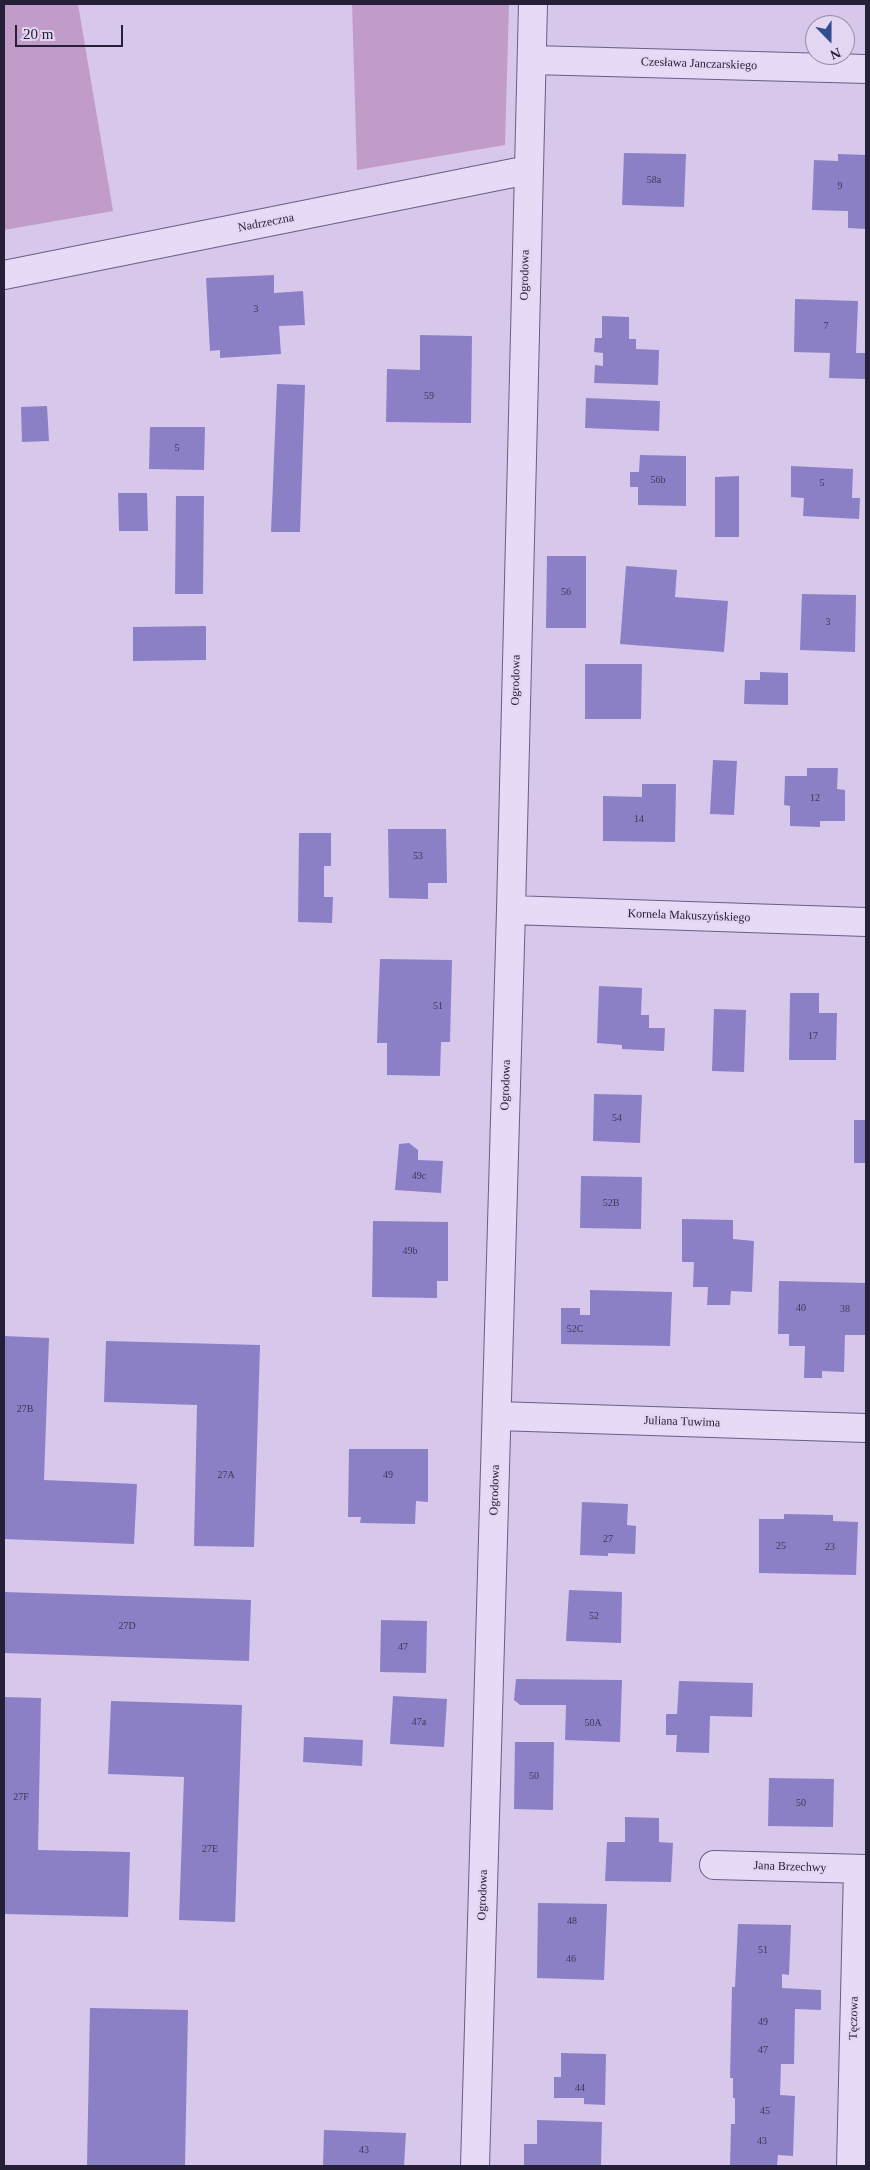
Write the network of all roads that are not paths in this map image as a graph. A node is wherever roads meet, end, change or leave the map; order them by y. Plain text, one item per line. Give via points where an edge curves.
1 (533, 4) edge
2 (532, 60) junction
3 (866, 69) edge
4 (528, 170) junction
5 (4, 274) edge
6 (511, 910) junction
7 (866, 922) edge
8 (497, 1416) junction
9 (866, 1428) edge
10 (714, 1865) dead end
11 (862, 1869) edge
12 (475, 2166) edge
13 (851, 2166) edge

1 - 2 street, Ogrodowa
2 - 3 street, Czesława Janczarskiego
2 - 4 street, Ogrodowa
4 - 5 street, Nadrzeczna
4 - 6 street, Ogrodowa
6 - 7 street, Kornela Makuszyńskiego
6 - 8 street, Ogrodowa
8 - 9 street, Juliana Tuwima
8 - 12 street, Ogrodowa
10 - 11 street, Jana Brzechwy
11 - 13 street, Tęczowa

